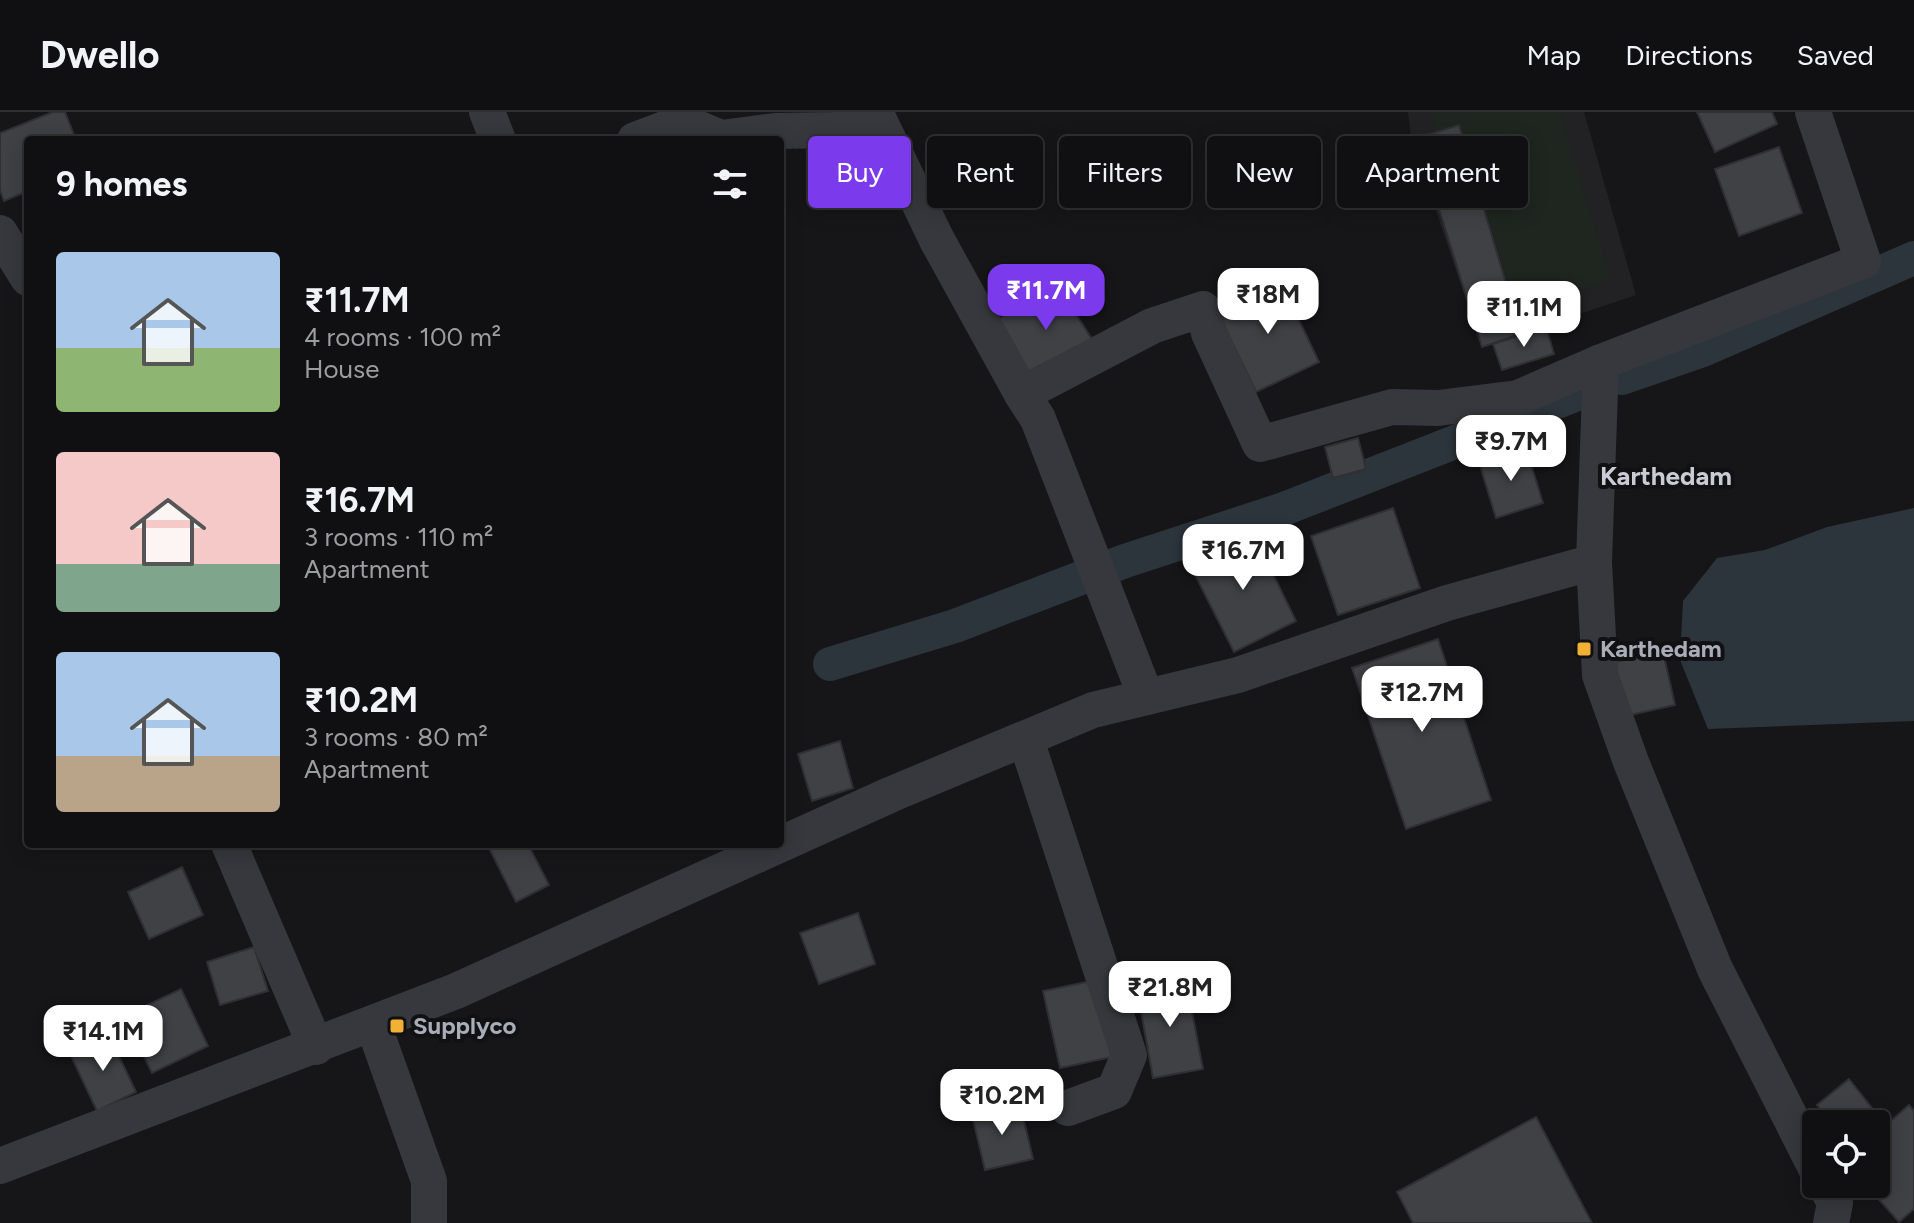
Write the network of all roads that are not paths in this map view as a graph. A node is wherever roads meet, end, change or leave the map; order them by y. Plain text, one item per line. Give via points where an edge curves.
1 (487, 112) edge
2 (1813, 112) edge
3 (885, 116) edge
4 (496, 136) edge
5 (646, 136) edge
6 (716, 136) edge
7 (736, 136) edge
8 (0, 233) edge
9 (24, 272) edge
10 (1601, 362) junction
11 (1022, 394) junction
12 (1594, 562) junction
13 (1146, 697) junction
14 (1026, 740) junction
15 (784, 833) edge
16 (231, 848) edge
17 (742, 848) edge
18 (714, 858) edge
19 (373, 1024) junction
20 (316, 1047) junction
21 (1068, 1108) dead end
22 (1802, 1140) edge
23 (0, 1166) edge
24 (1832, 1198) edge
25 (1833, 1222) edge
26 (429, 1223) edge

1 - 4 street
2 - 10 street via 1863,261
3 - 7 street via 834,130
3 - 11 street via 937,240
5 - 6 street via 683,122
8 - 9 street
10 - 11 street via 1518,398 1438,408 1392,407 1260,444 1203,309 1152,326
10 - 12 street
11 - 13 street via 1038,419
12 - 13 street via 1447,603 1238,675
12 - 22 street via 1600,675 1631,762 1715,969
13 - 14 street via 1093,710
14 - 15 street
14 - 21 street via 1129,1055 1114,1091
16 - 20 street
17 - 18 street
18 - 19 street via 456,991
19 - 20 street
19 - 26 street via 429,1181
20 - 23 street
24 - 25 street

